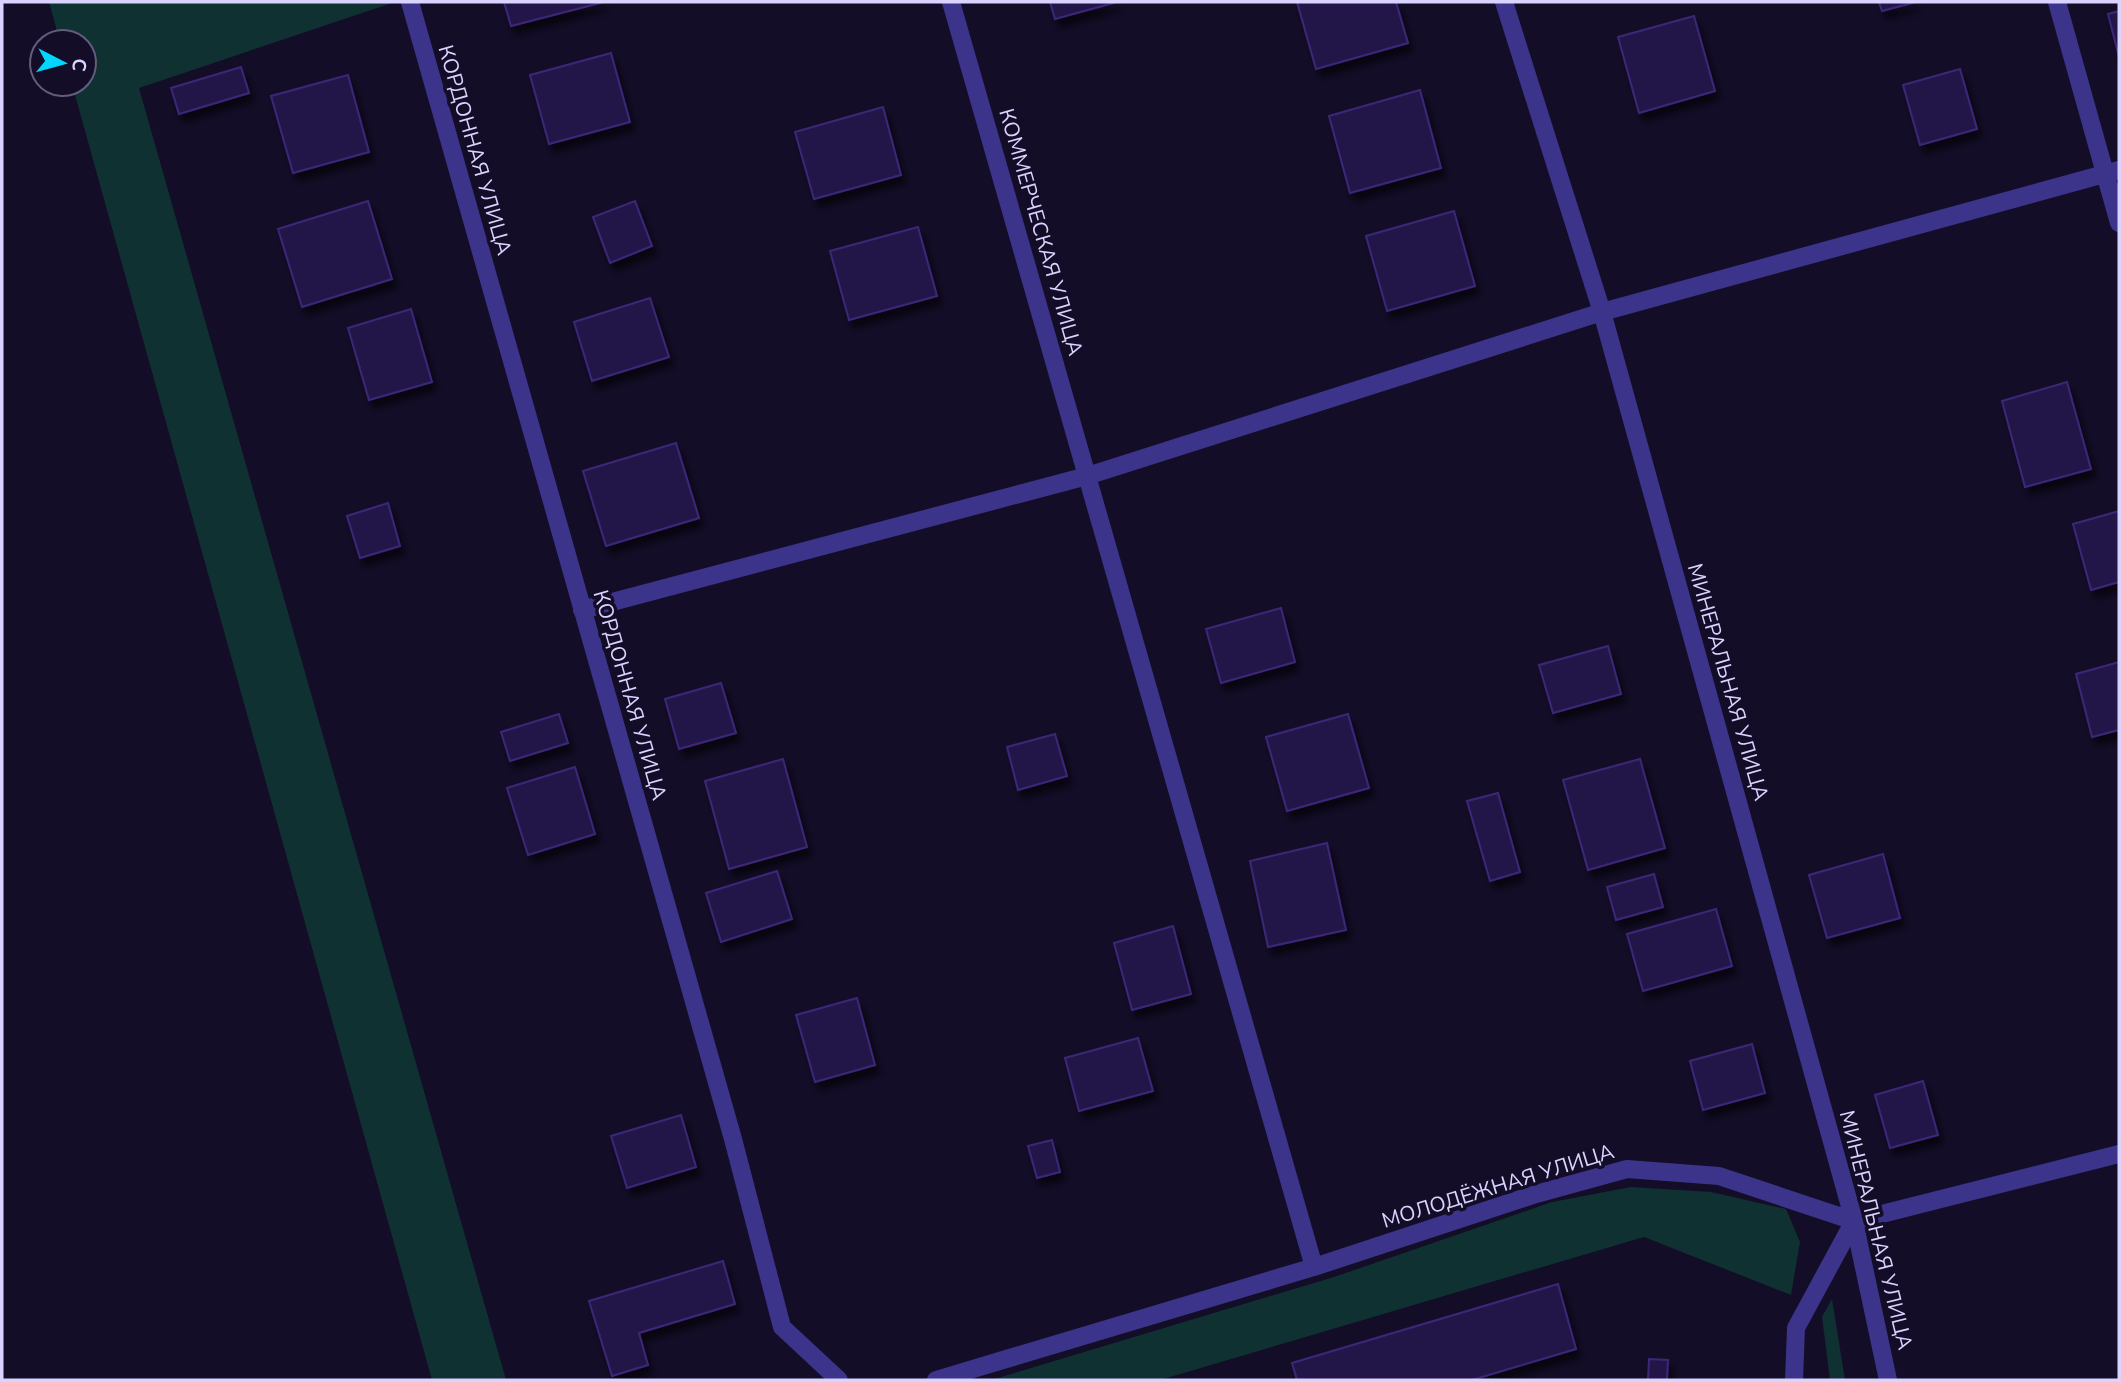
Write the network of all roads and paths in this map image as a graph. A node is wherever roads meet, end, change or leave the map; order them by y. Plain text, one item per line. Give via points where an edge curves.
1 (410, 2) edge
2 (951, 2) edge
3 (1504, 2) edge
4 (2057, 2) edge
5 (2113, 172) edge
6 (2119, 223) edge
7 (1602, 312) junction
8 (1087, 476) junction
9 (582, 610) junction
10 (2119, 1154) edge
11 (1854, 1222) junction
12 (1314, 1267) junction
13 (839, 1380) edge
14 (936, 1380) edge
15 (1794, 1380) edge
16 (1888, 1380) edge

1 - 9 street, КОРДОННАЯ УЛИЦА
2 - 8 street, КОММЕРЧЕСКАЯ УЛИЦА
3 - 7 street, МИНЕРАЛЬНАЯ УЛИЦА
4 - 5 street
5 - 6 street
5 - 7 street
7 - 8 street
7 - 11 street, МИНЕРАЛЬНАЯ УЛИЦА
8 - 9 street
8 - 12 street, КОММЕРЧЕСКАЯ УЛИЦА
9 - 13 street, КОРДОННАЯ УЛИЦА via 782,1327
10 - 11 street
11 - 12 street, МОЛОДЁЖНАЯ УЛИЦА via 1718,1176 1627,1169
11 - 15 street via 1796,1328
11 - 16 street, МИНЕРАЛЬНАЯ УЛИЦА
12 - 14 street, МОЛОДЁЖНАЯ УЛИЦА

